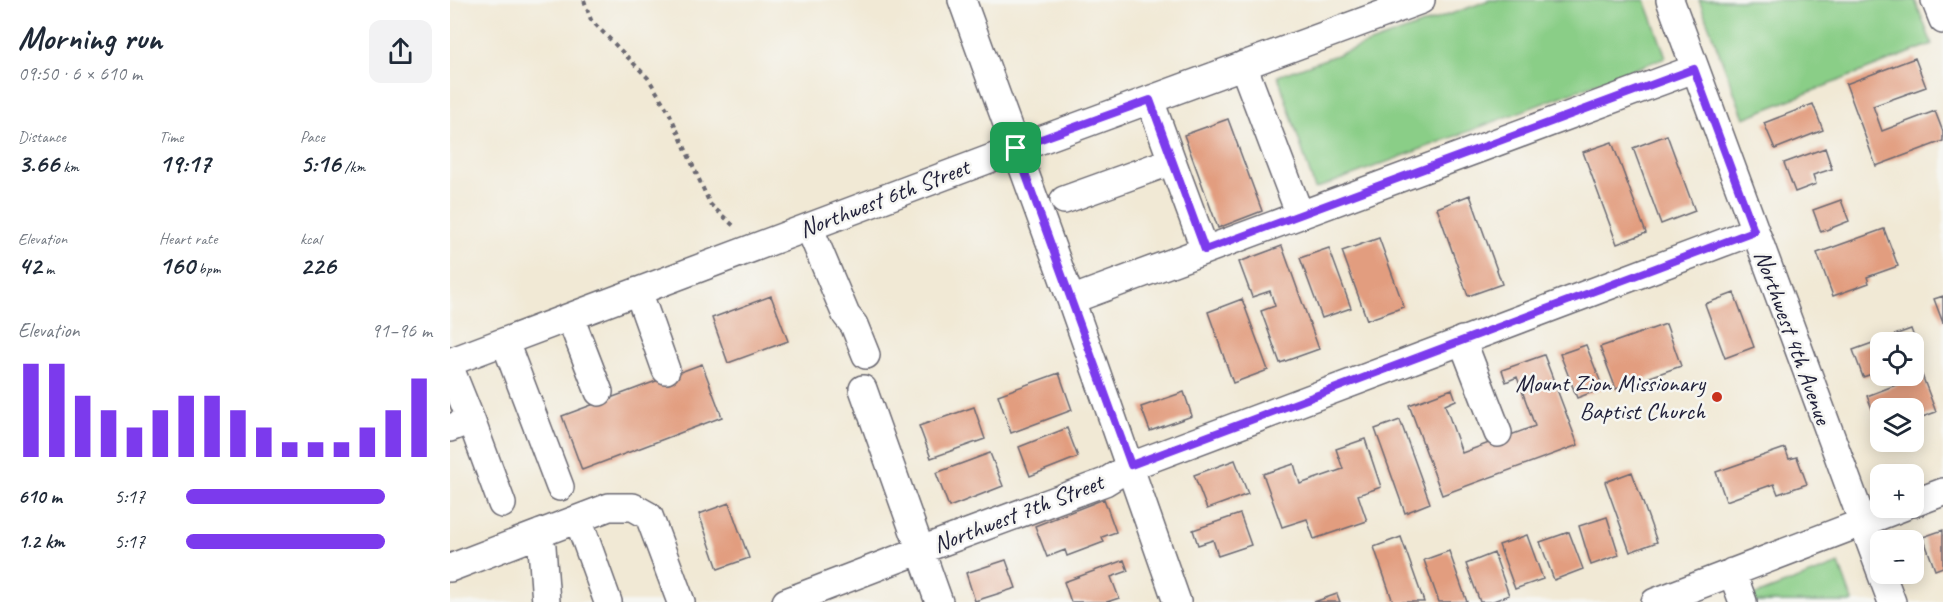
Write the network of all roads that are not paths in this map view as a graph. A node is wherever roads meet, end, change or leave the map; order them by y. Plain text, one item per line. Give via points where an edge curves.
1 (962, 0) edge
2 (1421, 0) edge
3 (1670, 0) edge
4 (1935, 0) edge
5 (1943, 20) edge
6 (1243, 65) junction
7 (1694, 69) junction
8 (1150, 100) junction
9 (1016, 148) junction
10 (1172, 161) junction
11 (1064, 200) dead end
12 (1300, 215) junction
13 (809, 227) junction
14 (1754, 231) junction
15 (1205, 250) junction
16 (638, 291) junction
17 (1071, 300) junction
18 (570, 317) junction
19 (1462, 340) junction
20 (505, 342) junction
21 (866, 355) dead end
22 (450, 362) edge
23 (450, 368) edge
24 (666, 370) dead end
25 (863, 389) dead end
26 (599, 392) dead end
27 (460, 424) edge
28 (1498, 433) dead end
29 (1131, 465) junction
30 (560, 487) dead end
31 (1943, 492) edge
32 (1924, 499) edge
33 (502, 504) dead end
34 (1874, 518) edge
35 (578, 519) junction
36 (1863, 522) junction
37 (541, 533) junction
38 (1870, 541) edge
39 (921, 550) junction
40 (450, 568) edge
41 (1732, 572) junction
42 (1885, 584) edge
43 (546, 602) edge
44 (608, 602) edge
45 (681, 602) edge
46 (786, 602) edge
47 (939, 602) edge
48 (1177, 602) edge
49 (1655, 602) edge
50 (1743, 602) edge
51 (1892, 602) edge

1 - 9 street
2 - 6 street, Northwest 6th Street
3 - 7 street, Northwest 4th Avenue
4 - 5 street
6 - 8 street, Northwest 6th Street
6 - 12 street
7 - 12 street
7 - 14 street, Northwest 4th Avenue
8 - 9 street, Northwest 6th Street
8 - 10 street
9 - 13 street, Northwest 6th Street
9 - 17 street
10 - 11 street
10 - 15 street
12 - 15 street
13 - 16 street, Northwest 6th Street
13 - 21 street
14 - 19 street, Northwest 7th Street
14 - 36 street, Northwest 4th Avenue
15 - 17 street
16 - 18 street, Northwest 6th Street
16 - 24 street
17 - 29 street
18 - 20 street, Northwest 6th Street
18 - 26 street
19 - 28 street
19 - 29 street, Northwest 7th Street
20 - 22 street, Northwest 6th Street
20 - 30 street
23 - 27 street
25 - 39 street
27 - 33 street
29 - 39 street, Northwest 7th Street via 1105,482
29 - 48 street
31 - 32 street
34 - 36 street
35 - 37 street
35 - 44 street
35 - 45 street via 609,507 633,507 649,516
36 - 38 street, Northwest 4th Avenue
36 - 41 street
37 - 40 street
37 - 43 street
39 - 46 street, Northwest 7th Street
39 - 47 street
41 - 49 street
41 - 50 street
42 - 51 street, Northwest 4th Avenue

